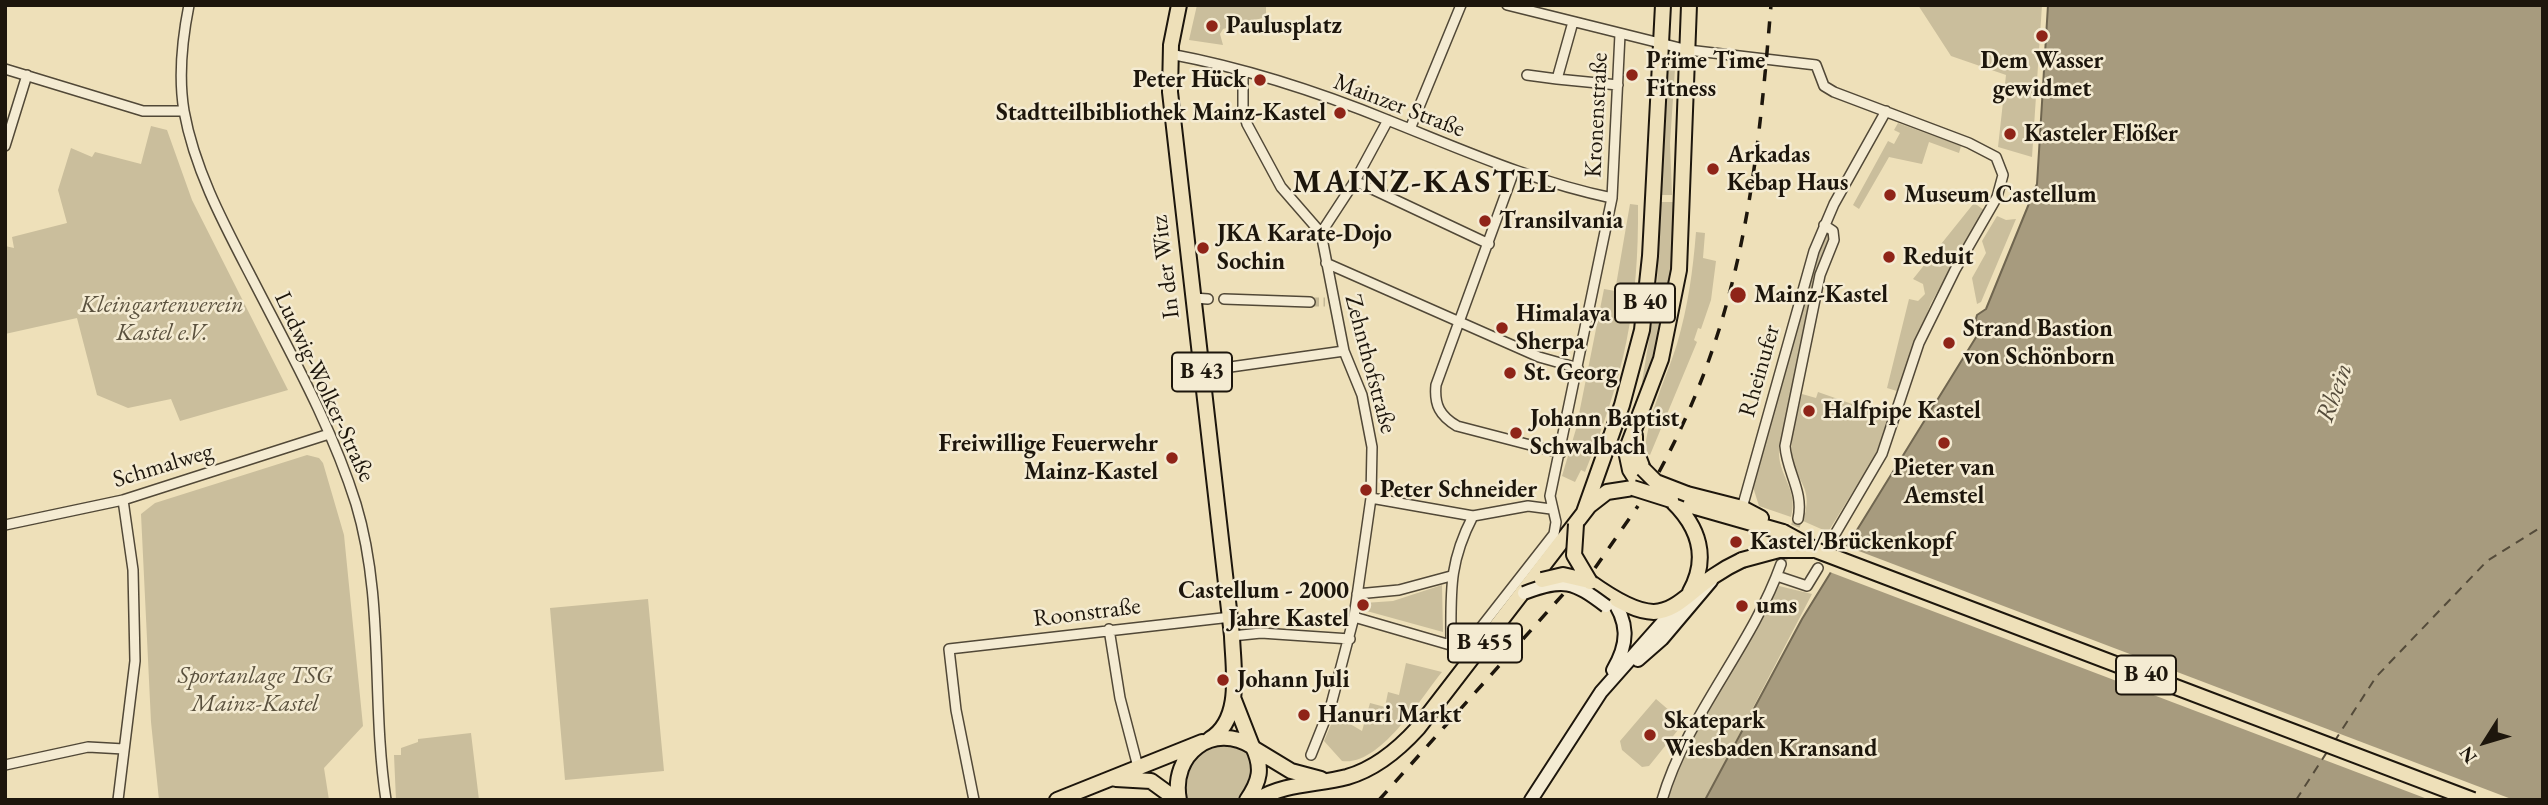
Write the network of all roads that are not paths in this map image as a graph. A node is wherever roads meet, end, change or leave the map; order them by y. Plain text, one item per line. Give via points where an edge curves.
1 (189, 5) edge
2 (1179, 5) edge
3 (1461, 5) edge
4 (1507, 5) edge
5 (1663, 5) edge
6 (1689, 5) edge
7 (1524, 7) edge
8 (1573, 22) junction
9 (1620, 34) junction
10 (1660, 45) junction
11 (1688, 50) junction
12 (1170, 54) junction
13 (5, 69) edge
14 (1243, 72) junction
15 (27, 75) junction
16 (1527, 75) dead end
17 (1558, 79) junction
18 (1618, 85) junction
19 (184, 111) junction
20 (1886, 111) junction
21 (1388, 120) junction
22 (1410, 129) junction
23 (5, 146) edge
24 (1514, 171) junction
25 (1355, 181) junction
26 (1612, 198) junction
27 (1824, 225) junction
28 (1321, 233) junction
29 (1489, 244) junction
30 (1326, 263) junction
31 (1224, 299) dead end
32 (1310, 302) tunnel mouth
33 (1458, 320) junction
34 (1344, 351) junction
35 (1578, 368) junction
36 (1202, 371) junction
37 (329, 434) junction
38 (1561, 453) junction
39 (1640, 482) junction
40 (1371, 498) junction
41 (123, 500) junction
42 (1679, 501) junction
43 (1589, 504) junction
44 (1551, 509) junction
45 (1747, 514) junction
46 (1474, 515) junction
47 (1798, 519) tunnel mouth
48 (5, 525) edge
49 (1831, 541) dead end
50 (1818, 551) junction
51 (1781, 564) tunnel mouth
52 (1818, 568) dead end
53 (1451, 576) junction
54 (1777, 576) junction
55 (1714, 577) junction
56 (1590, 582) junction
57 (1524, 593) junction
58 (1357, 594) junction
59 (1610, 600) junction
60 (1682, 602) junction
61 (1231, 617) junction
62 (1354, 617) junction
63 (1109, 629) junction
64 (1232, 636) junction
65 (1350, 639) junction
66 (1451, 646) junction
67 (1601, 692) junction
68 (1233, 699) junction
69 (1208, 740) junction
70 (1253, 748) junction
71 (124, 749) junction
72 (1311, 755) dead end
73 (5, 765) edge
74 (1138, 766) junction
75 (1104, 780) junction
76 (1325, 780) junction
77 (118, 800) edge
78 (386, 800) edge
79 (974, 800) edge
80 (1057, 800) edge
81 (1178, 800) edge
82 (1247, 800) edge
83 (1257, 800) edge
84 (1531, 800) edge
85 (1662, 800) edge
86 (2473, 800) edge

1 - 19 street, Ludwig-Wolker-Straße via 180,65
2 - 12 main road, In der Witz / B 43
3 - 22 street
4 - 7 street
5 - 10 main road, B 40
6 - 11 main road, B 40
7 - 8 street
8 - 9 street
8 - 17 street
9 - 10 street
9 - 18 street, Kronenstraße
10 - 11 street
10 - 43 main road, B 40 via 1648,280 1613,455
11 - 20 street via 1816,65 1824,86
11 - 39 main road, B 40 via 1676,290 1661,359 1626,451 1630,470
12 - 14 street, Mainzer Straße via 1230,65
12 - 36 main road, In der Witz / B 43 via 1171,102 1200,298
13 - 15 street
14 - 21 street, Mainzer Straße
14 - 28 street via 1247,124 1281,187
15 - 19 street via 143,111
15 - 23 street
16 - 17 street
17 - 18 street
18 - 26 street, Kronenstraße
19 - 37 street, Ludwig-Wolker-Straße via 206,185
20 - 27 street, Rheinufer
20 - 49 street via 1991,153 2001,167 1997,197 1919,343 1882,454
21 - 22 street, Mainzer Straße
21 - 25 street
22 - 24 street, Mainzer Straße
24 - 26 street, Mainzer Straße
24 - 29 street
25 - 28 street
25 - 29 street
26 - 35 street, Kronenstraße
27 - 45 street, Rheinufer
27 - 47 street, Rheinufer via 1835,235 1820,275 1785,446 1801,497
28 - 30 street, Zehnthofstraße
29 - 33 street
30 - 33 street
30 - 34 street, Zehnthofstraße via 1329,301
31 - 32 street
33 - 35 street via 1539,357
33 - 38 street via 1436,385 1436,404 1443,416 1457,426
34 - 36 street
34 - 40 street, Zehnthofstraße via 1370,430
35 - 38 street, Kronenstraße
36 - 61 main road, In der Witz / B 43
37 - 41 street, Schmalweg
37 - 78 street, Ludwig-Wolker-Straße via 356,506 367,559
38 - 44 street, Kronenstraße
39 - 42 main road, B 40, bridge
39 - 42 main road, B 40, bridge via 1656,482
39 - 43 main road via 1614,489
40 - 46 street
40 - 58 street, Zehnthofstraße
41 - 48 street, Schmalweg
41 - 71 street via 133,570 135,661
42 - 45 main road, B 40
42 - 45 main road, B 40 via 1721,513
42 - 60 main road via 1700,551 1698,576
43 - 56 main road, B 40, bridge via 1574,555
43 - 57 main road, B 455
44 - 46 street via 1528,506
44 - 66 street, Kronenstraße via 1554,534 1464,649
45 - 50 main road, B 40, bridge
46 - 53 street via 1461,538
50 - 55 main road, B 40, bridge via 1779,550 1742,560
50 - 86 main road, B 40, bridge
51 - 54 street
52 - 54 street via 1807,586
53 - 58 street via 1389,592
53 - 66 street
54 - 85 street via 1678,754
55 - 60 main road, B 40
55 - 67 main road via 1662,639
56 - 57 main road, B 455, bridge via 1556,576
56 - 59 main road, B 40
57 - 59 main road, B 455, bridge via 1547,584 1567,583
57 - 76 main road, B 455 via 1418,728 1391,754 1360,773
58 - 62 street, Zehnthofstraße
59 - 60 main road, B 40 via 1642,612 1664,611
59 - 67 main road, B 455 via 1626,634 1621,657
60 - 67 main road
61 - 63 street, Roonstraße
61 - 64 main road, In der Witz / B 43
62 - 65 street, Zehnthofstraße
62 - 66 street
63 - 74 street via 1119,698
63 - 79 street, Roonstraße via 949,649
64 - 65 street via 1261,633
64 - 68 main road, In der Witz / B 43
65 - 72 street, Zehnthofstraße
67 - 84 main road
68 - 69 main road, In der Witz / B 43 via 1225,724
68 - 70 main road, In der Witz / B 43
69 - 70 main road, B 455 via 1234,737
69 - 74 main road, B 455
69 - 81 main road, B 455 via 1183,765
70 - 76 main road, B 455 via 1292,771
70 - 82 main road, In der Witz via 1260,773
71 - 73 street via 88,747
71 - 77 street
74 - 75 main road, B 455
75 - 80 main road, B 455
75 - 81 main road, B 455 via 1151,781
76 - 83 main road, B 455 via 1280,788

